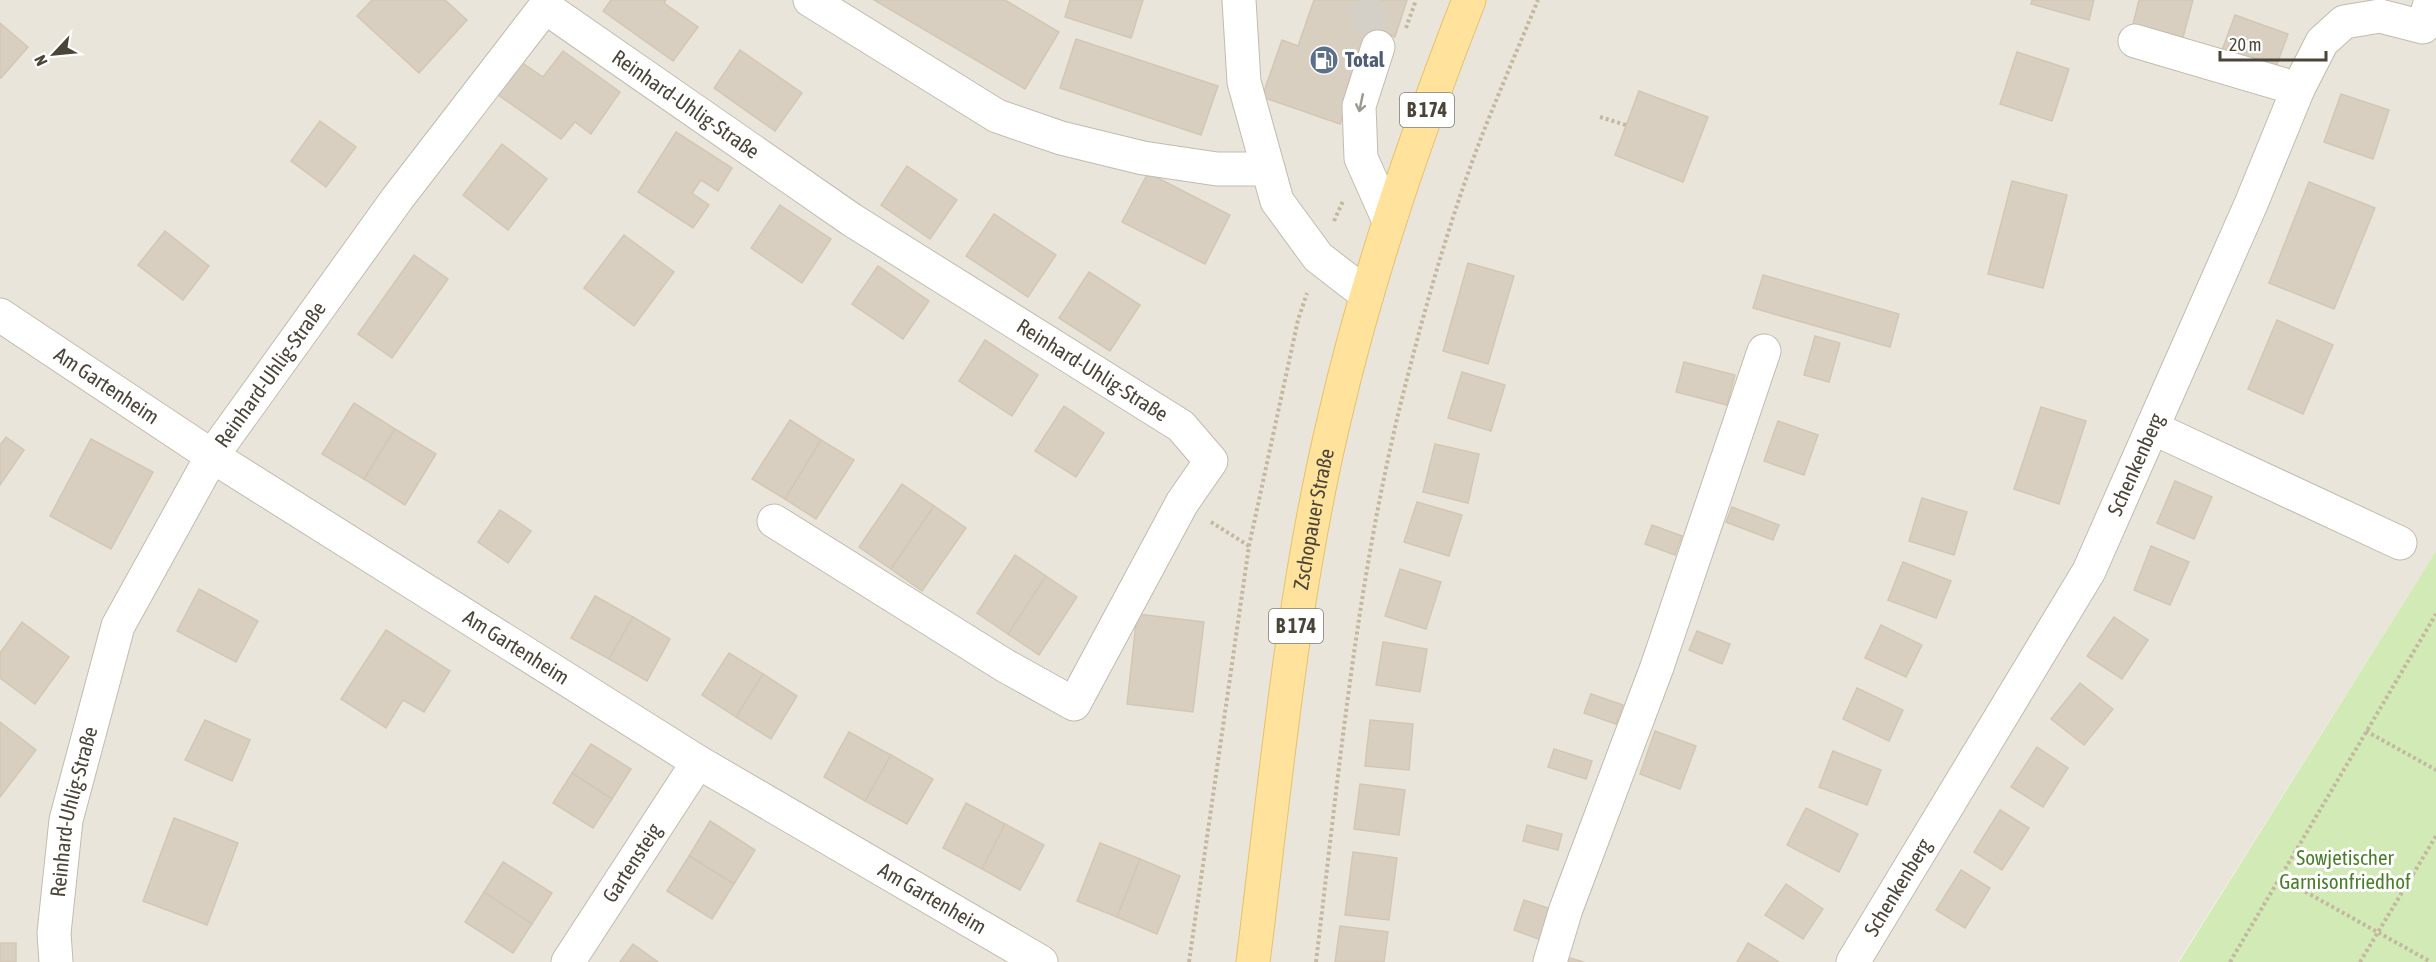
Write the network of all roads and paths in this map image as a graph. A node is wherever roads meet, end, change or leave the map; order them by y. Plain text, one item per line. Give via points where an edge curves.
1 (810, 0) edge
2 (1239, 0) edge
3 (1416, 0) edge
4 (1469, 0) edge
5 (1538, 0) edge
6 (2430, 20) edge
7 (1391, 40) joint
8 (2135, 41) dead end
9 (2298, 89) junction
10 (1600, 117) dead end
11 (1626, 125) dead end
12 (1361, 158) junction
13 (1268, 169) junction
14 (1389, 221) junction
15 (1318, 257) junction
16 (1367, 295) junction
17 (0, 315) edge
18 (1764, 351) dead end
19 (2152, 428) junction
20 (212, 456) junction
21 (1182, 503) junction
22 (774, 521) dead end
23 (2400, 543) dead end
24 (1249, 546) junction
25 (2436, 614) edge
26 (2366, 731) junction
27 (698, 762) junction
28 (2436, 770) edge
29 (2436, 836) edge
30 (2279, 877) junction
31 (2377, 932) junction
32 (56, 962) edge
33 (568, 962) edge
34 (1041, 962) edge
35 (1189, 962) edge
36 (1253, 962) edge
37 (1316, 962) edge
38 (1550, 962) edge
39 (1853, 962) edge
40 (2230, 962) edge
41 (2360, 962) edge
42 (2431, 962) edge

1 - 13 street via 997,116 1061,138 1143,158 1217,169
2 - 13 street via 1244,82
3 - 7 path
4 - 14 main road, Zschopauer Straße / B 174
5 - 37 path via 1465,184 1400,407 1366,576
6 - 9 street, Schenkenberg via 2380,16 2344,22 2322,42
7 -> 12 street via 1359,106
8 - 9 street
9 - 19 street, Schenkenberg
10 - 11 path
12 - 14 street
12 - 15 path
13 - 15 street via 1277,201
14 - 16 main road, Zschopauer Straße / B 174
15 - 16 street
15 - 24 path via 1298,320
16 - 36 main road, Zschopauer Straße / B 174 via 1335,416 1307,557
17 - 20 street, Am Gartenheim
18 - 38 street via 1657,667 1566,909
19 - 23 street
19 - 39 street, Schenkenberg via 2089,571
20 - 21 street, Reinhard-Uhlig-Straße via 397,199 545,7 852,220 1181,426 1211,461
20 - 27 street, Am Gartenheim
20 - 32 street, Reinhard-Uhlig-Straße via 117,626 66,819 54,933
21 - 22 street, Reinhard-Uhlig-Straße via 1074,704 1004,665
21 - 24 path
24 - 35 path
25 - 26 path
26 - 28 path
26 - 30 path
27 - 33 street, Gartensteig
27 - 34 street, Am Gartenheim
29 - 31 path
30 - 31 path
30 - 40 path
31 - 41 path
31 - 42 path

